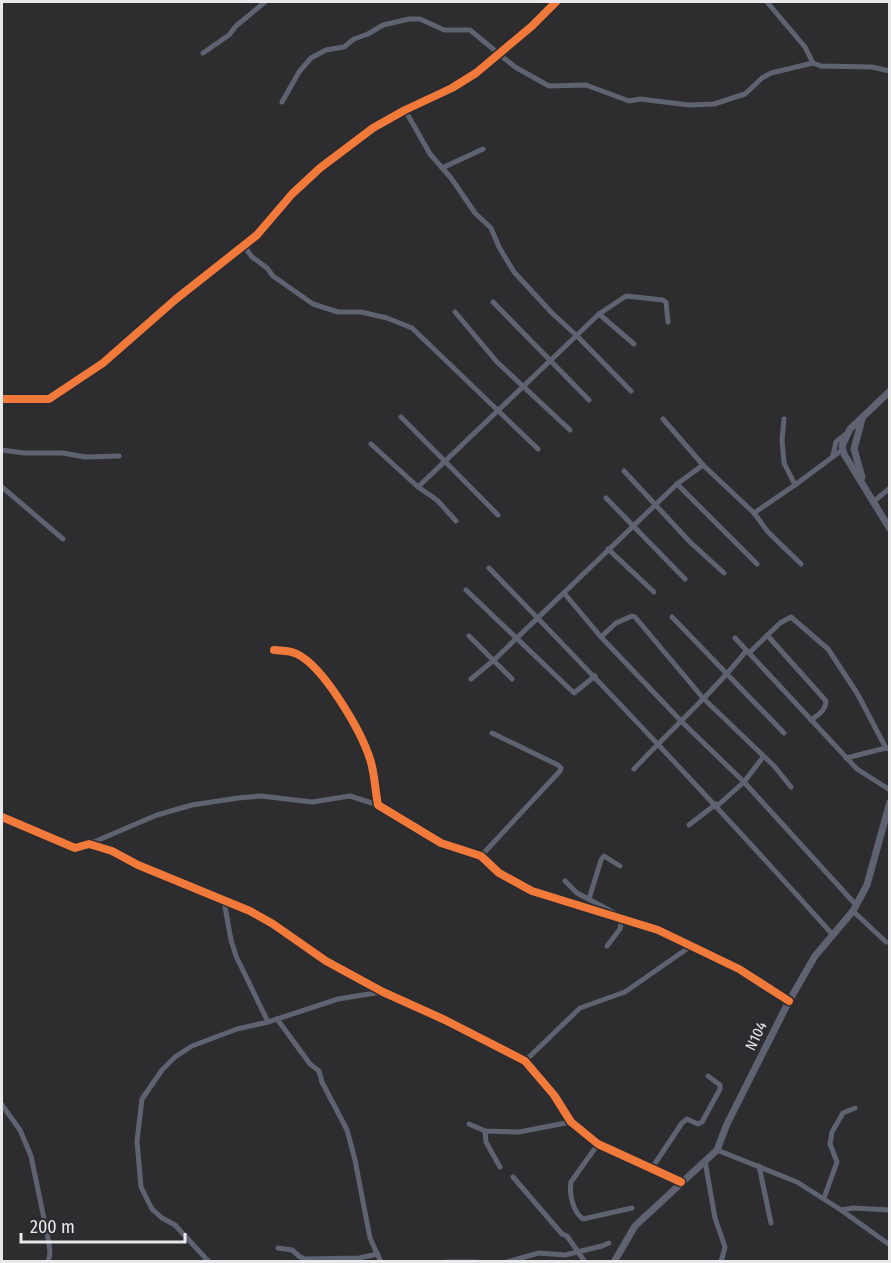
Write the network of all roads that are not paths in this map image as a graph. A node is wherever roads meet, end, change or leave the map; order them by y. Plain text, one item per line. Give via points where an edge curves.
1 (265, 2) edge
2 (556, 2) edge
3 (767, 2) edge
4 (203, 53) dead end
5 (499, 54) junction
6 (813, 63) junction
7 (890, 71) edge
8 (282, 102) dead end
9 (405, 110) junction
10 (483, 149) dead end
11 (442, 168) junction
12 (244, 246) junction
13 (493, 302) dead end
14 (455, 312) dead end
15 (599, 314) junction
16 (668, 322) dead end
17 (577, 336) junction
18 (634, 344) dead end
19 (551, 361) junction
20 (523, 387) junction
21 (631, 391) dead end
22 (890, 391) edge
23 (2, 399) edge
24 (589, 400) dead end
25 (496, 411) junction
26 (401, 417) dead end
27 (862, 417) junction
28 (663, 419) dead end
29 (784, 419) dead end
30 (570, 430) dead end
31 (847, 433) junction
32 (371, 444) dead end
33 (538, 449) dead end
34 (2, 450) edge
35 (842, 450) junction
36 (833, 455) junction
37 (119, 456) dead end
38 (445, 460) junction
39 (703, 465) junction
40 (624, 471) dead end
41 (676, 484) junction
42 (795, 485) junction
43 (2, 487) edge
44 (418, 487) junction
45 (890, 488) edge
46 (866, 491) junction
47 (606, 498) dead end
48 (873, 502) junction
49 (655, 506) junction
50 (754, 513) junction
51 (498, 515) dead end
52 (456, 521) dead end
53 (633, 525) junction
54 (890, 529) edge
55 (63, 539) dead end
56 (608, 549) junction
57 (757, 564) dead end
58 (801, 564) dead end
59 (489, 568) dead end
60 (724, 573) dead end
61 (685, 579) dead end
62 (466, 590) dead end
63 (564, 592) junction
64 (654, 592) dead end
65 (672, 616) dead end
66 (537, 617) junction
67 (767, 635) junction
68 (469, 636) dead end
69 (601, 637) junction
70 (516, 638) junction
71 (735, 638) dead end
72 (274, 650) dead end
73 (748, 652) junction
74 (494, 660) junction
75 (727, 675) junction
76 (595, 676) junction
77 (471, 679) dead end
78 (512, 679) dead end
79 (704, 698) junction
80 (811, 720) junction
81 (681, 722) junction
82 (492, 733) dead end
83 (784, 733) dead end
84 (658, 743) junction
85 (888, 748) edge
86 (763, 757) junction
87 (846, 758) junction
88 (634, 769) dead end
89 (744, 782) junction
90 (791, 787) dead end
91 (890, 790) edge
92 (890, 802) edge
93 (378, 805) junction
94 (717, 805) junction
95 (2, 817) edge
96 (689, 825) dead end
97 (89, 843) junction
98 (480, 856) junction
99 (620, 866) dead end
100 (565, 881) dead end
101 (589, 899) junction
102 (224, 901) junction
103 (854, 908) junction
104 (622, 919) junction
105 (833, 935) junction
106 (886, 942) dead end
107 (607, 946) dead end
108 (691, 946) junction
109 (383, 992) junction
110 (789, 1002) junction
111 (277, 1018) junction
112 (268, 1022) junction
113 (525, 1061) junction
114 (708, 1076) dead end
115 (2, 1105) edge
116 (855, 1108) dead end
117 (571, 1122) junction
118 (469, 1124) dead end
119 (485, 1131) junction
120 (598, 1144) junction
121 (717, 1150) junction
122 (705, 1161) junction
123 (759, 1166) junction
124 (500, 1167) dead end
125 (651, 1168) junction
126 (513, 1177) dead end
127 (681, 1182) junction
128 (824, 1198) junction
129 (632, 1208) dead end
130 (842, 1210) junction
131 (890, 1210) edge
132 (771, 1223) dead end
133 (609, 1243) dead end
134 (890, 1245) edge
135 (279, 1248) dead end
136 (579, 1252) junction
137 (378, 1254) junction
138 (48, 1262) edge
139 (209, 1262) edge
140 (381, 1262) edge
141 (446, 1262) edge
142 (476, 1262) edge
143 (507, 1262) edge
144 (585, 1262) edge
145 (614, 1262) edge
146 (721, 1262) edge

1 - 4 street via 230,35
2 - 5 street
3 - 6 street via 805,47
5 - 6 street via 549,86 586,85 629,101 705,106 745,94 771,73
5 - 8 street via 470,30 444,30 409,19 383,25 344,47 311,58
5 - 9 street via 452,88
6 - 7 street
9 - 11 street
9 - 12 street via 320,168
10 - 11 street
11 - 17 street via 491,228 514,272
12 - 23 street via 103,363 57,395 40,400
12 - 25 street via 273,276 313,304 338,312 380,316 412,328
13 - 19 street
14 - 20 street
15 - 16 street via 626,296 663,300
15 - 17 street
15 - 18 street
17 - 19 street
17 - 21 street
19 - 20 street
19 - 24 street
20 - 25 street
20 - 30 street
22 - 27 street
25 - 33 street
25 - 38 street
26 - 38 street
27 - 31 street
27 - 46 street via 854,449
28 - 39 street
29 - 42 street via 784,463
31 - 35 street
31 - 36 street via 836,442
32 - 44 street
34 - 37 street
35 - 36 street
35 - 46 street
36 - 42 street
38 - 44 street
38 - 51 street
39 - 41 street
39 - 50 street
40 - 49 street
41 - 49 street
41 - 57 street
42 - 50 street
43 - 55 street
44 - 52 street
45 - 48 street
46 - 48 street
47 - 53 street
48 - 54 street
49 - 53 street
49 - 60 street
50 - 58 street
53 - 56 street
53 - 61 street
56 - 63 street
56 - 64 street
59 - 66 street
62 - 70 street
63 - 66 street
63 - 69 street
65 - 75 street
66 - 70 street
66 - 76 street
67 - 73 street
67 - 80 street via 826,701 822,711
67 - 85 street via 791,617 828,649
68 - 74 street
69 - 79 street via 616,623 636,617
69 - 81 street
70 - 74 street
70 - 76 street via 574,693
71 - 73 street
72 - 93 street via 297,654 310,664 340,702 361,735 371,762
73 - 75 street
73 - 80 street
74 - 77 street
74 - 78 street
75 - 79 street
75 - 83 street
76 - 84 street
79 - 81 street
79 - 86 street
80 - 87 street
81 - 84 street
81 - 89 street
82 - 98 street via 561,768
84 - 88 street
84 - 94 street
85 - 87 street
86 - 89 street
86 - 90 street
87 - 91 street
89 - 94 street
89 - 103 street
92 - 103 street, N104 / N104 via 873,869
93 - 97 street via 350,796 312,802 261,796 227,800 158,815
93 - 98 street via 441,843
94 - 96 street
94 - 105 street
95 - 97 street via 75,848
97 - 102 street
98 - 104 street via 499,873 532,891
99 - 101 street via 604,856
100 - 101 street
101 - 104 street
102 - 109 street via 273,924 326,961
102 - 112 street via 236,956
103 - 105 street, N104 / N104
103 - 106 street
104 - 107 street via 620,929
104 - 108 street
105 - 110 street, N104 / N104 via 815,956
108 - 110 street via 739,969
108 - 113 street via 625,992 580,1008
109 - 111 street via 338,999
109 - 113 street
110 - 121 street, N104 / N104
111 - 112 street
111 - 137 street via 319,1071 347,1130 370,1238
112 - 139 street via 192,1046 162,1070 142,1099 137,1142 141,1187 152,1209 175,1225
113 - 117 street
114 - 125 street via 720,1089 702,1122 687,1119 682,1123
115 - 138 street via 20,1130 31,1156 49,1243
116 - 128 street via 843,1113 832,1132 830,1144 837,1162
117 - 119 street via 519,1132
117 - 120 street
118 - 119 street
119 - 124 street via 486,1142
120 - 125 street
120 - 129 street via 571,1182 576,1213 583,1219
121 - 122 street, N104 / N104
121 - 123 street
122 - 127 street, N104 / N104
122 - 146 street via 715,1218 725,1247
123 - 128 street
123 - 132 street
125 - 127 street
126 - 136 street
127 - 145 street, N104 / N104 via 635,1226
128 - 130 street
130 - 131 street
130 - 134 street
133 - 136 street
135 - 137 street via 292,1250 306,1259
136 - 143 street via 538,1253
136 - 144 street
137 - 140 street
141 - 142 street

